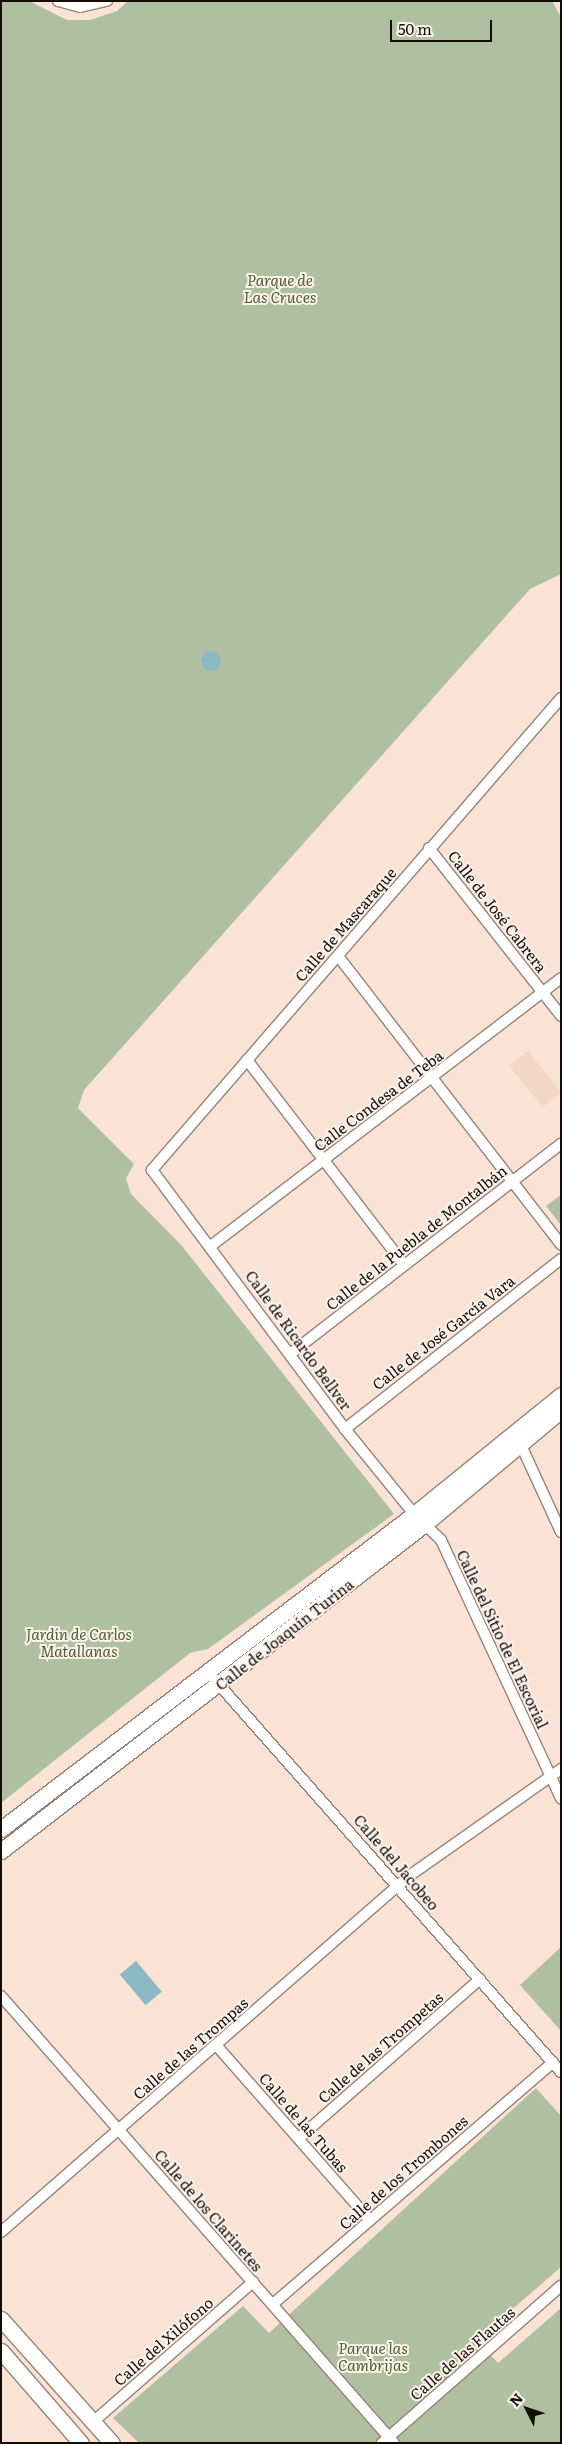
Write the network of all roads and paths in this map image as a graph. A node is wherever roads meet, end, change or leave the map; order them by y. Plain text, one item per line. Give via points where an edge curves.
1 (58, 1) edge
2 (107, 1) edge
3 (561, 698) edge
4 (429, 848) junction
5 (338, 956) junction
6 (561, 978) edge
7 (542, 992) junction
8 (561, 1016) edge
9 (247, 1060) junction
10 (435, 1076) junction
11 (561, 1144) edge
12 (325, 1158) junction
13 (152, 1170) joint
14 (512, 1181) junction
15 (212, 1245) junction
16 (561, 1245) edge
17 (561, 1259) edge
18 (403, 1263) junction
19 (290, 1354) junction
20 (561, 1395) edge
21 (561, 1410) edge
22 (345, 1429) junction
23 (520, 1443) junction
24 (420, 1518) junction
25 (561, 1532) edge
26 (214, 1678) junction
27 (561, 1770) edge
28 (549, 1775) junction
29 (561, 1798) edge
30 (1, 1829) edge
31 (1, 1852) edge
32 (398, 1885) junction
33 (480, 1979) junction
34 (1, 1996) edge
35 (216, 2045) junction
36 (552, 2062) junction
37 (561, 2072) edge
38 (119, 2130) junction
39 (299, 2138) junction
40 (370, 2220) junction
41 (1, 2232) edge
42 (253, 2282) junction
43 (561, 2286) edge
44 (273, 2304) junction
45 (1, 2319) edge
46 (1, 2351) edge
47 (94, 2422) junction
48 (388, 2441) edge
49 (81, 2443) edge
50 (112, 2443) edge

1 - 2 street via 80,7
3 - 4 street, Calle de Mascaraque
4 - 5 street, Calle de Mascaraque
4 - 7 street, Calle de José Cabrera
5 - 9 street, Calle de Mascaraque
5 - 10 street
6 - 7 street, Calle Condesa de Teba
7 - 8 street, Calle de José Cabrera
7 - 10 street, Calle Condesa de Teba
9 - 12 street
9 - 13 street, Calle de Mascaraque
10 - 12 street, Calle Condesa de Teba
10 - 14 street
11 - 14 street, Calle de la Puebla de Montalbán
12 - 15 street, Calle Condesa de Teba
12 - 18 street
13 - 15 street, Calle de Ricardo Bellver
14 - 16 street
14 - 18 street, Calle de la Puebla de Montalbán
15 - 19 street, Calle de Ricardo Bellver
17 - 22 street, Calle de José García Vara
18 - 19 street, Calle de la Puebla de Montalbán
19 - 22 street, Calle de Ricardo Bellver
20 - 24 main road, Calle de Joaquín Turina
21 - 23 main road, Calle de Joaquín Turina
22 - 24 street, Calle de Ricardo Bellver
23 - 24 main road, Calle de Joaquín Turina
23 - 25 street
24 - 26 main road, Calle de Joaquín Turina
24 - 28 street, Calle del Sitio de El Escorial via 449,1556
26 - 30 main road, Calle de Joaquín Turina
26 - 31 main road, Calle de Joaquín Turina
26 - 32 street, Calle del Jacobeo
27 - 28 street, Calle de las Trompas
28 - 29 street, Calle del Sitio de El Escorial
28 - 32 street, Calle de las Trompas
32 - 33 street, Calle del Jacobeo
32 - 35 street, Calle de las Trompas
33 - 36 street, Calle del Jacobeo
33 - 39 street, Calle de las Trompetas
34 - 38 street, Calle de los Clarinetes
35 - 38 street, Calle de las Trompas
35 - 39 street, Calle de las Tubas
36 - 37 street, Calle del Jacobeo
36 - 40 street, Calle de los Trombones
38 - 41 street, Calle de las Trompas
38 - 42 street, Calle de los Clarinetes
39 - 40 street, Calle de las Tubas
40 - 44 street, Calle de los Trombones
42 - 44 street, Calle de los Clarinetes
42 - 47 street, Calle del Xilófono
43 - 48 street, Calle de las Flautas
44 - 48 street, Calle de los Clarinetes
45 - 47 main road
46 - 49 main road
47 - 50 main road

